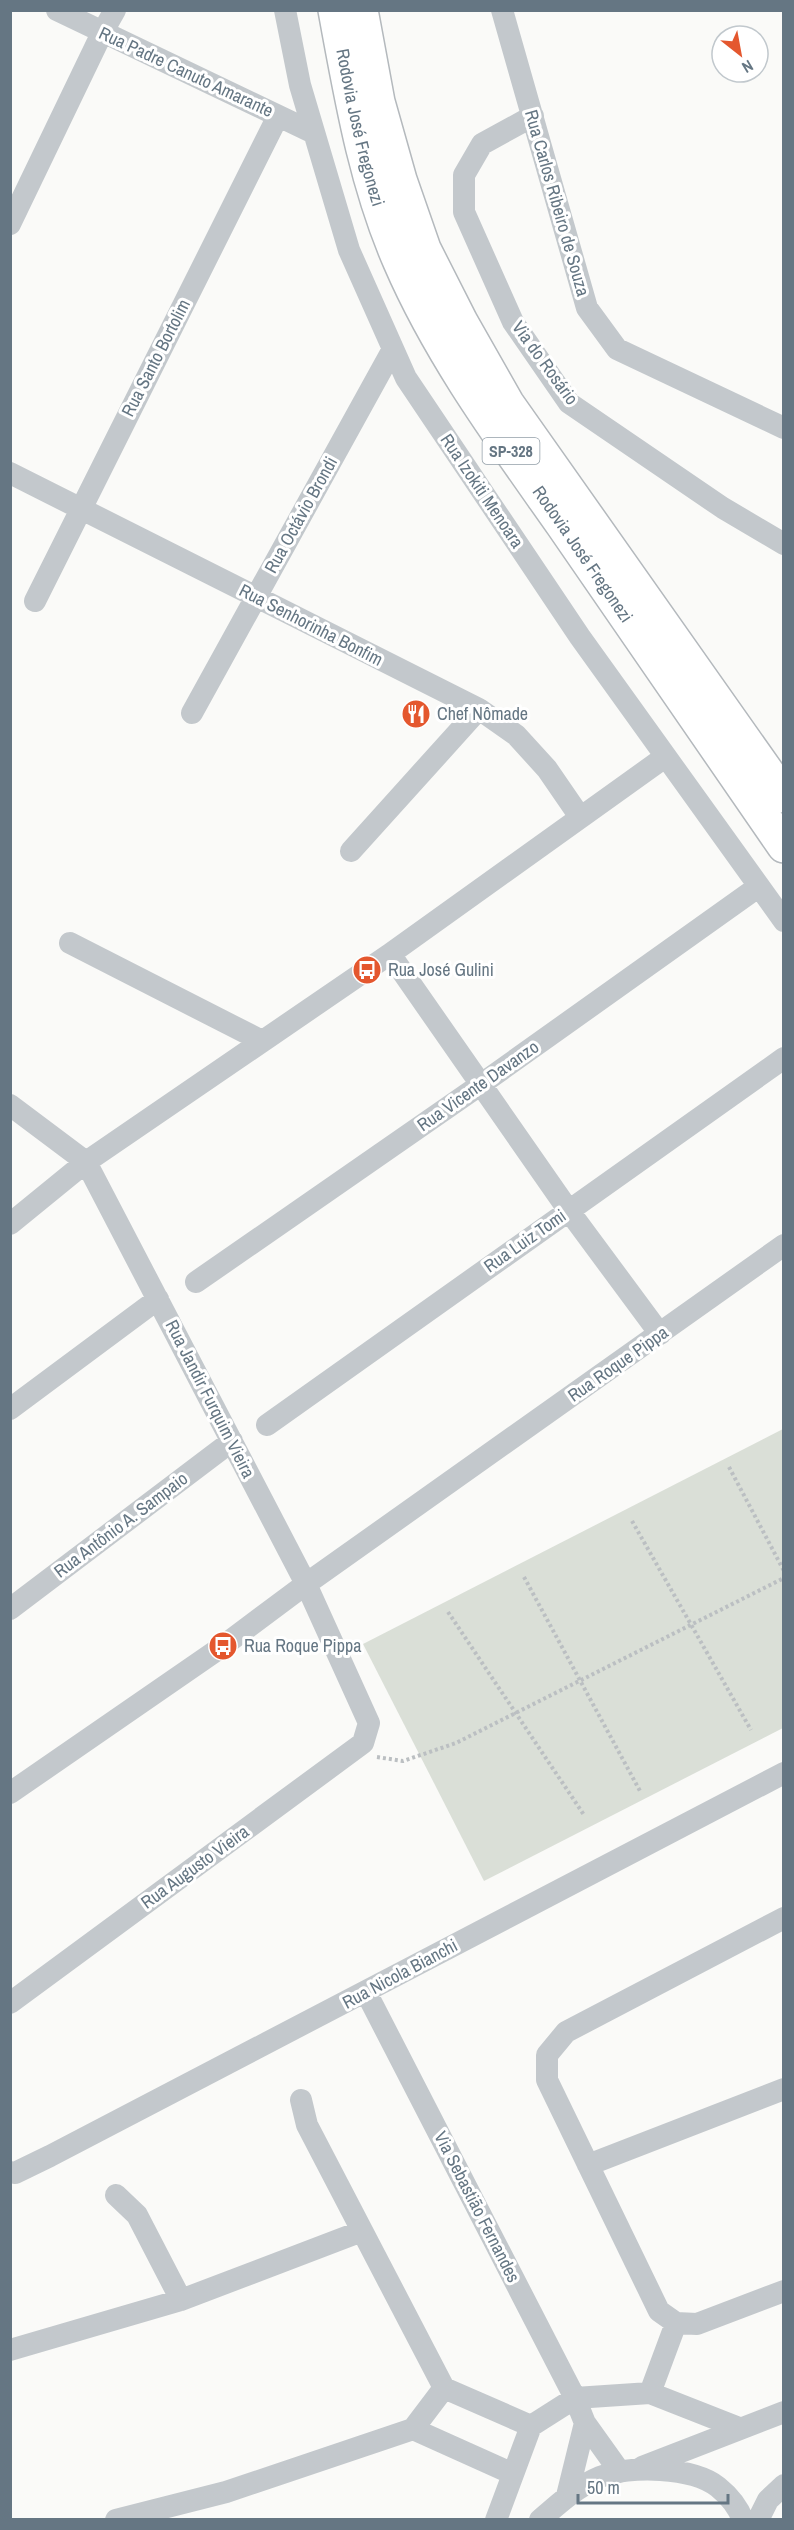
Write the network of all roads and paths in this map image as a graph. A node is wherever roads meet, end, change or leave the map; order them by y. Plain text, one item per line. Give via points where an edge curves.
1 (57, 10) edge
2 (116, 10) edge
3 (285, 10) edge
4 (336, 10) edge
5 (361, 10) edge
6 (502, 10) edge
7 (102, 33) junction
8 (278, 116) junction
9 (533, 116) junction
10 (314, 133) junction
11 (10, 224) edge
12 (393, 349) junction
13 (783, 428) edge
14 (10, 472) edge
15 (81, 508) junction
16 (783, 544) edge
17 (255, 597) junction
18 (35, 601) dead end
19 (479, 709) junction
20 (192, 713) dead end
21 (665, 757) junction
22 (783, 796) edge
23 (580, 817) junction
24 (783, 846) edge
25 (351, 851) dead end
26 (758, 887) junction
27 (783, 921) edge
28 (70, 943) dead end
29 (390, 954) junction
30 (262, 1041) junction
31 (783, 1058) edge
32 (480, 1085) junction
33 (10, 1105) edge
34 (86, 1162) junction
35 (569, 1210) junction
36 (10, 1224) edge
37 (783, 1245) edge
38 (196, 1282) dead end
39 (158, 1299) junction
40 (660, 1334) junction
41 (10, 1410) edge
42 (267, 1425) dead end
43 (232, 1441) junction
44 (729, 1467) dead end
45 (632, 1521) dead end
46 (783, 1571) edge
47 (524, 1577) dead end
48 (783, 1578) edge
49 (306, 1584) junction
50 (10, 1609) edge
51 (448, 1612) dead end
52 (691, 1625) junction
53 (581, 1681) junction
54 (516, 1713) junction
55 (369, 1723) joint
56 (751, 1730) dead end
57 (350, 1752) junction
58 (783, 1773) edge
59 (640, 1791) dead end
60 (10, 1793) edge
61 (584, 1815) dead end
62 (783, 1918) edge
63 (366, 1992) junction
64 (10, 2003) edge
65 (783, 2089) edge
66 (301, 2100) dead end
67 (588, 2165) junction
68 (13, 2172) edge
69 (116, 2195) dead end
70 (362, 2231) junction
71 (783, 2291) edge
72 (181, 2300) junction
73 (676, 2323) junction
74 (10, 2350) edge
75 (444, 2388) junction
76 (650, 2393) junction
77 (575, 2398) junction
78 (783, 2412) edge
79 (585, 2423) junction
80 (531, 2426) junction
81 (739, 2428) junction
82 (413, 2429) junction
83 (628, 2471) junction
84 (513, 2474) junction
85 (783, 2485) edge
86 (567, 2496) junction
87 (116, 2520) edge
88 (496, 2520) edge
89 (540, 2520) edge
90 (743, 2520) edge
91 (758, 2520) edge

1 - 7 street, Rua Padre Canuto Amarante
2 - 7 street
3 - 10 street, Rua Izokiti Menoara
4 - 24 highway, Rodovia José Fregonezi / SP-328 via 373,192 400,262 436,335 487,417
5 - 22 highway, Rodovia José Fregonezi / SP-328 via 378,102 400,180 424,249 461,322 507,403
6 - 9 street, Rua Carlos Ribeiro de Souza
7 - 8 street, Rua Padre Canuto Amarante
7 - 11 street
8 - 10 street, Rua Padre Canuto Amarante
8 - 15 street, Rua Santo Bortolim
9 - 13 street, Rua Carlos Ribeiro de Souza via 587,308 617,349
9 - 16 street, Via do Rosário via 482,144 464,175 464,212 513,322 569,403
10 - 12 street, Rua Izokiti Menoara via 349,250
12 - 17 street, Rua Octávio Brondi
12 - 21 street, Rua Izokiti Menoara via 413,388
14 - 15 street, Rua Senhorinha Bonfim
15 - 17 street, Rua Senhorinha Bonfim
15 - 18 street, Rua Santo Bortolim
17 - 19 street, Rua Senhorinha Bonfim
17 - 20 street, Rua Octávio Brondi
19 - 23 street, Rua Senhorinha Bonfim via 516,735 547,769
19 - 25 street
21 - 23 street
21 - 26 street, Rua Izokiti Menoara
23 - 29 street
26 - 27 street, Rua Izokiti Menoara
26 - 32 street, Rua Vicente Davanzo
28 - 30 street
29 - 30 street
29 - 32 street
30 - 34 street
31 - 35 street, Rua Luiz Tomi
32 - 35 street
32 - 38 street, Rua Vicente Davanzo
33 - 34 street, Rua Jandir Furquim Vieira
34 - 36 street
34 - 39 street, Rua Jandir Furquim Vieira
35 - 40 street
35 - 42 street, Rua Luiz Tomi
37 - 40 street, Rua Roque Pippa
39 - 41 street
39 - 43 street, Rua Jandir Furquim Vieira
40 - 49 street, Rua Roque Pippa
43 - 49 street, Rua Jandir Furquim Vieira
43 - 50 street, Rua Antônio A. Sampaio
44 - 46 path
45 - 52 path
47 - 53 path
48 - 52 path
49 - 55 street, Rua Jandir Furquim Vieira
49 - 60 street, Rua Roque Pippa via 224,1646
51 - 54 path
52 - 53 path
52 - 56 path
53 - 54 path
53 - 59 path
54 - 57 path via 456,1743 403,1761
54 - 61 path
55 - 57 street, Rua Augusto Vieira via 363,1743
57 - 64 street, Rua Augusto Vieira
58 - 63 street, Rua Nicola Bianchi
62 - 67 street via 566,2032 547,2055 547,2080
63 - 68 street, Rua Nicola Bianchi
63 - 77 street, Via Sebastião Fernandes
65 - 67 street
66 - 70 street via 307,2125
67 - 73 street via 660,2311
69 - 72 street via 138,2215
70 - 72 street
70 - 75 street
71 - 73 street via 697,2324
72 - 74 street
73 - 76 street
75 - 80 street
75 - 82 street
76 - 77 street
76 - 81 street
77 - 79 street, Via Sebastião Fernandes
77 - 80 street
78 - 81 street
79 - 83 street, Via Sebastião Fernandes
79 - 86 street
80 - 84 street
81 - 83 street
82 - 84 street
82 - 87 street via 226,2492
83 - 86 street via 600,2477
83 - 90 street via 688,2473 717,2486
84 - 88 street
85 - 91 street via 768,2500
86 - 89 street

